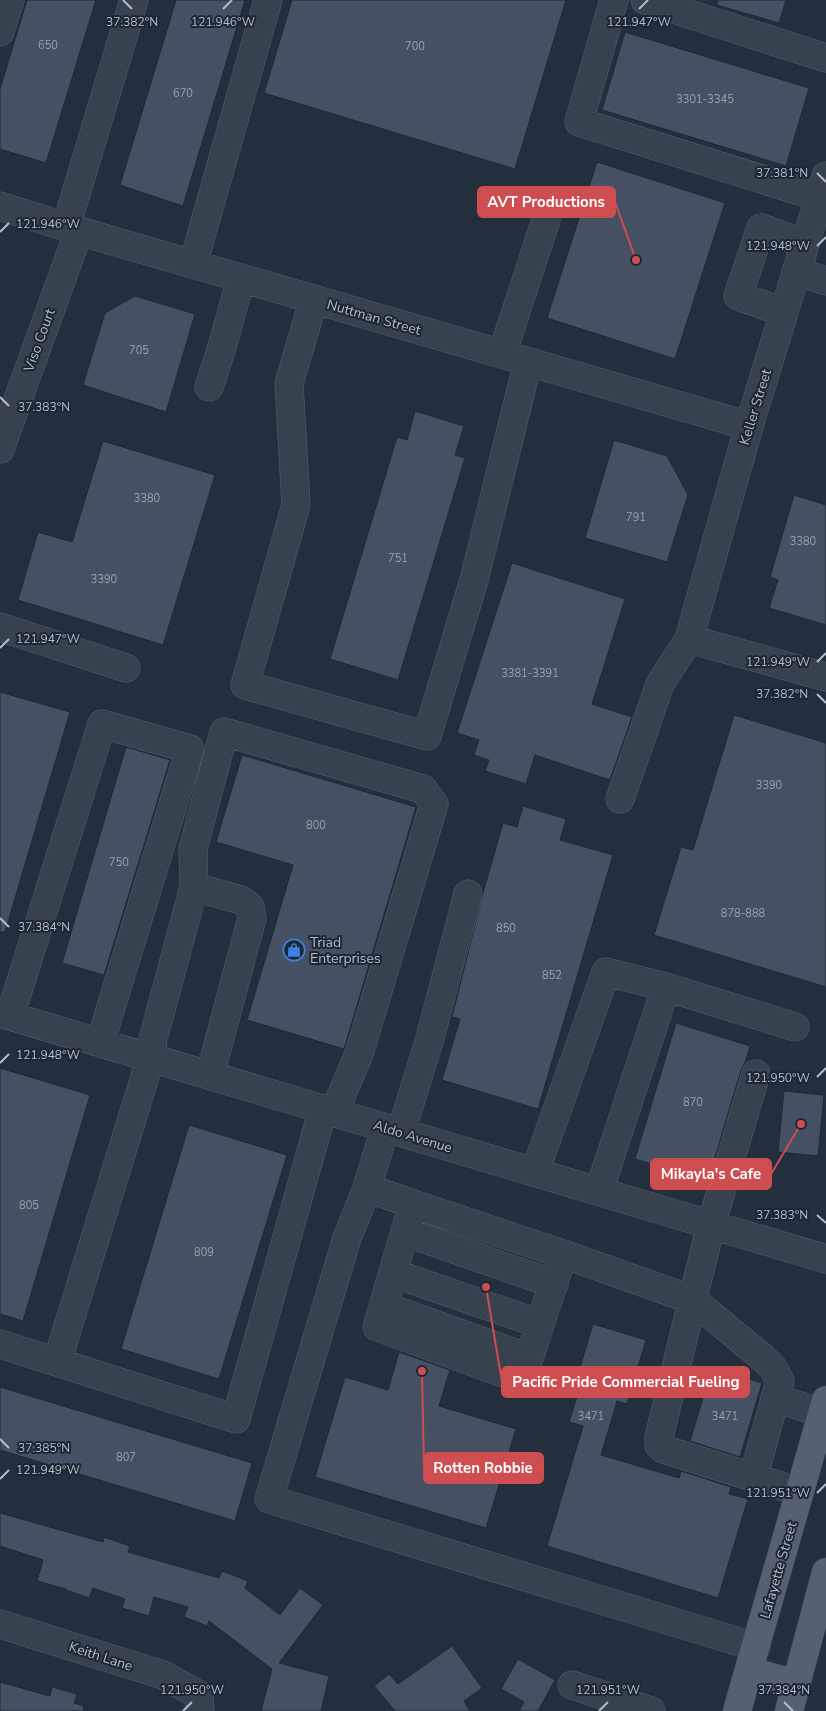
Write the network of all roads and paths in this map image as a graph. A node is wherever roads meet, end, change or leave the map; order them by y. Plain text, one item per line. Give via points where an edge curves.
1 (10, 0) edge
2 (134, 0) edge
3 (268, 0) edge
4 (614, 0) edge
5 (645, 0) edge
6 (0, 32) edge
7 (826, 58) edge
8 (823, 186) edge
9 (0, 206) edge
10 (546, 220) dead end
11 (72, 229) junction
12 (805, 244) junction
13 (194, 264) junction
14 (796, 271) junction
15 (241, 278) junction
16 (826, 280) edge
17 (314, 299) junction
18 (784, 312) junction
19 (502, 354) junction
20 (528, 362) junction
21 (209, 387) dead end
22 (749, 426) junction
23 (0, 449) edge
24 (0, 627) edge
25 (689, 639) junction
26 (126, 668) dead end
27 (826, 676) edge
28 (620, 798) dead end
29 (194, 887) junction
30 (468, 894) dead end
31 (666, 987) junction
32 (5, 1014) edge
33 (795, 1027) dead end
34 (100, 1043) junction
35 (151, 1058) junction
36 (756, 1074) dead end
37 (210, 1075) junction
38 (328, 1111) junction
39 (393, 1130) junction
40 (535, 1172) junction
41 (368, 1188) junction
42 (599, 1191) junction
43 (413, 1204) junction
44 (711, 1225) junction
45 (405, 1232) junction
46 (564, 1254) junction
47 (826, 1259) edge
48 (393, 1272) junction
49 (554, 1284) junction
50 (693, 1300) junction
51 (540, 1324) junction
52 (0, 1344) edge
53 (57, 1362) junction
54 (775, 1398) junction
55 (824, 1407) edge
56 (753, 1478) junction
57 (800, 1492) junction
58 (826, 1572) edge
59 (0, 1624) edge
60 (753, 1659) junction
61 (797, 1684) junction
62 (572, 1685) dead end
63 (199, 1703) edge
64 (651, 1711) edge
65 (737, 1711) edge
66 (789, 1711) edge

1 - 6 street
2 - 11 street, Viso Court
3 - 13 street
4 - 8 street via 578,122
5 - 7 street
8 - 12 street, Keller Street
9 - 11 street, Nuttman Street
10 - 19 street
11 - 13 street, Nuttman Street
11 - 23 street, Viso Court
12 - 14 street, Keller Street
12 - 18 street via 761,228 738,296
13 - 15 street, Nuttman Street
14 - 16 street
14 - 18 street, Keller Street
15 - 17 street, Nuttman Street
15 - 21 street
17 - 19 street, Nuttman Street
17 - 20 street via 289,383 296,504 245,685 427,736 474,580
18 - 22 street, Keller Street
19 - 20 street, Nuttman Street
20 - 22 street, Nuttman Street
22 - 25 street, Keller Street
24 - 26 street
25 - 27 street
25 - 28 street, Keller Street via 660,684
29 - 35 street via 153,1039
29 - 37 street via 242,900 250,907 252,918
29 - 38 street via 193,849 224,732 423,790 434,804 359,1054
30 - 39 street via 430,1038
31 - 33 street
31 - 40 street via 606,972
31 - 42 street
32 - 34 street, Aldo Avenue
32 - 34 street via 102,724 190,749
34 - 35 street, Aldo Avenue
35 - 37 street, Aldo Avenue
35 - 53 street
36 - 44 street
37 - 38 street, Aldo Avenue
38 - 39 street, Aldo Avenue
38 - 53 street via 236,1419
39 - 40 street, Aldo Avenue
39 - 41 street
40 - 42 street, Aldo Avenue
41 - 43 street
41 - 60 street via 347,1238 269,1499
42 - 44 street, Aldo Avenue
43 - 45 street
43 - 46 street
44 - 47 street, Aldo Avenue
44 - 50 street
45 - 48 street
45 - 49 street
46 - 49 street
46 - 50 street
48 - 51 street
48 - 51 street via 377,1327 522,1380
49 - 51 street
50 - 54 street via 773,1368 780,1381
50 - 56 street via 659,1445
52 - 53 street
54 - 55 street
54 - 56 street
55 - 57 main road, Lafayette Street
56 - 57 street
57 - 60 main road, Lafayette Street
58 - 61 main road
59 - 63 street, Keith Lane via 163,1675
60 - 61 main road
60 - 65 main road, Lafayette Street
61 - 66 main road
62 - 64 street

